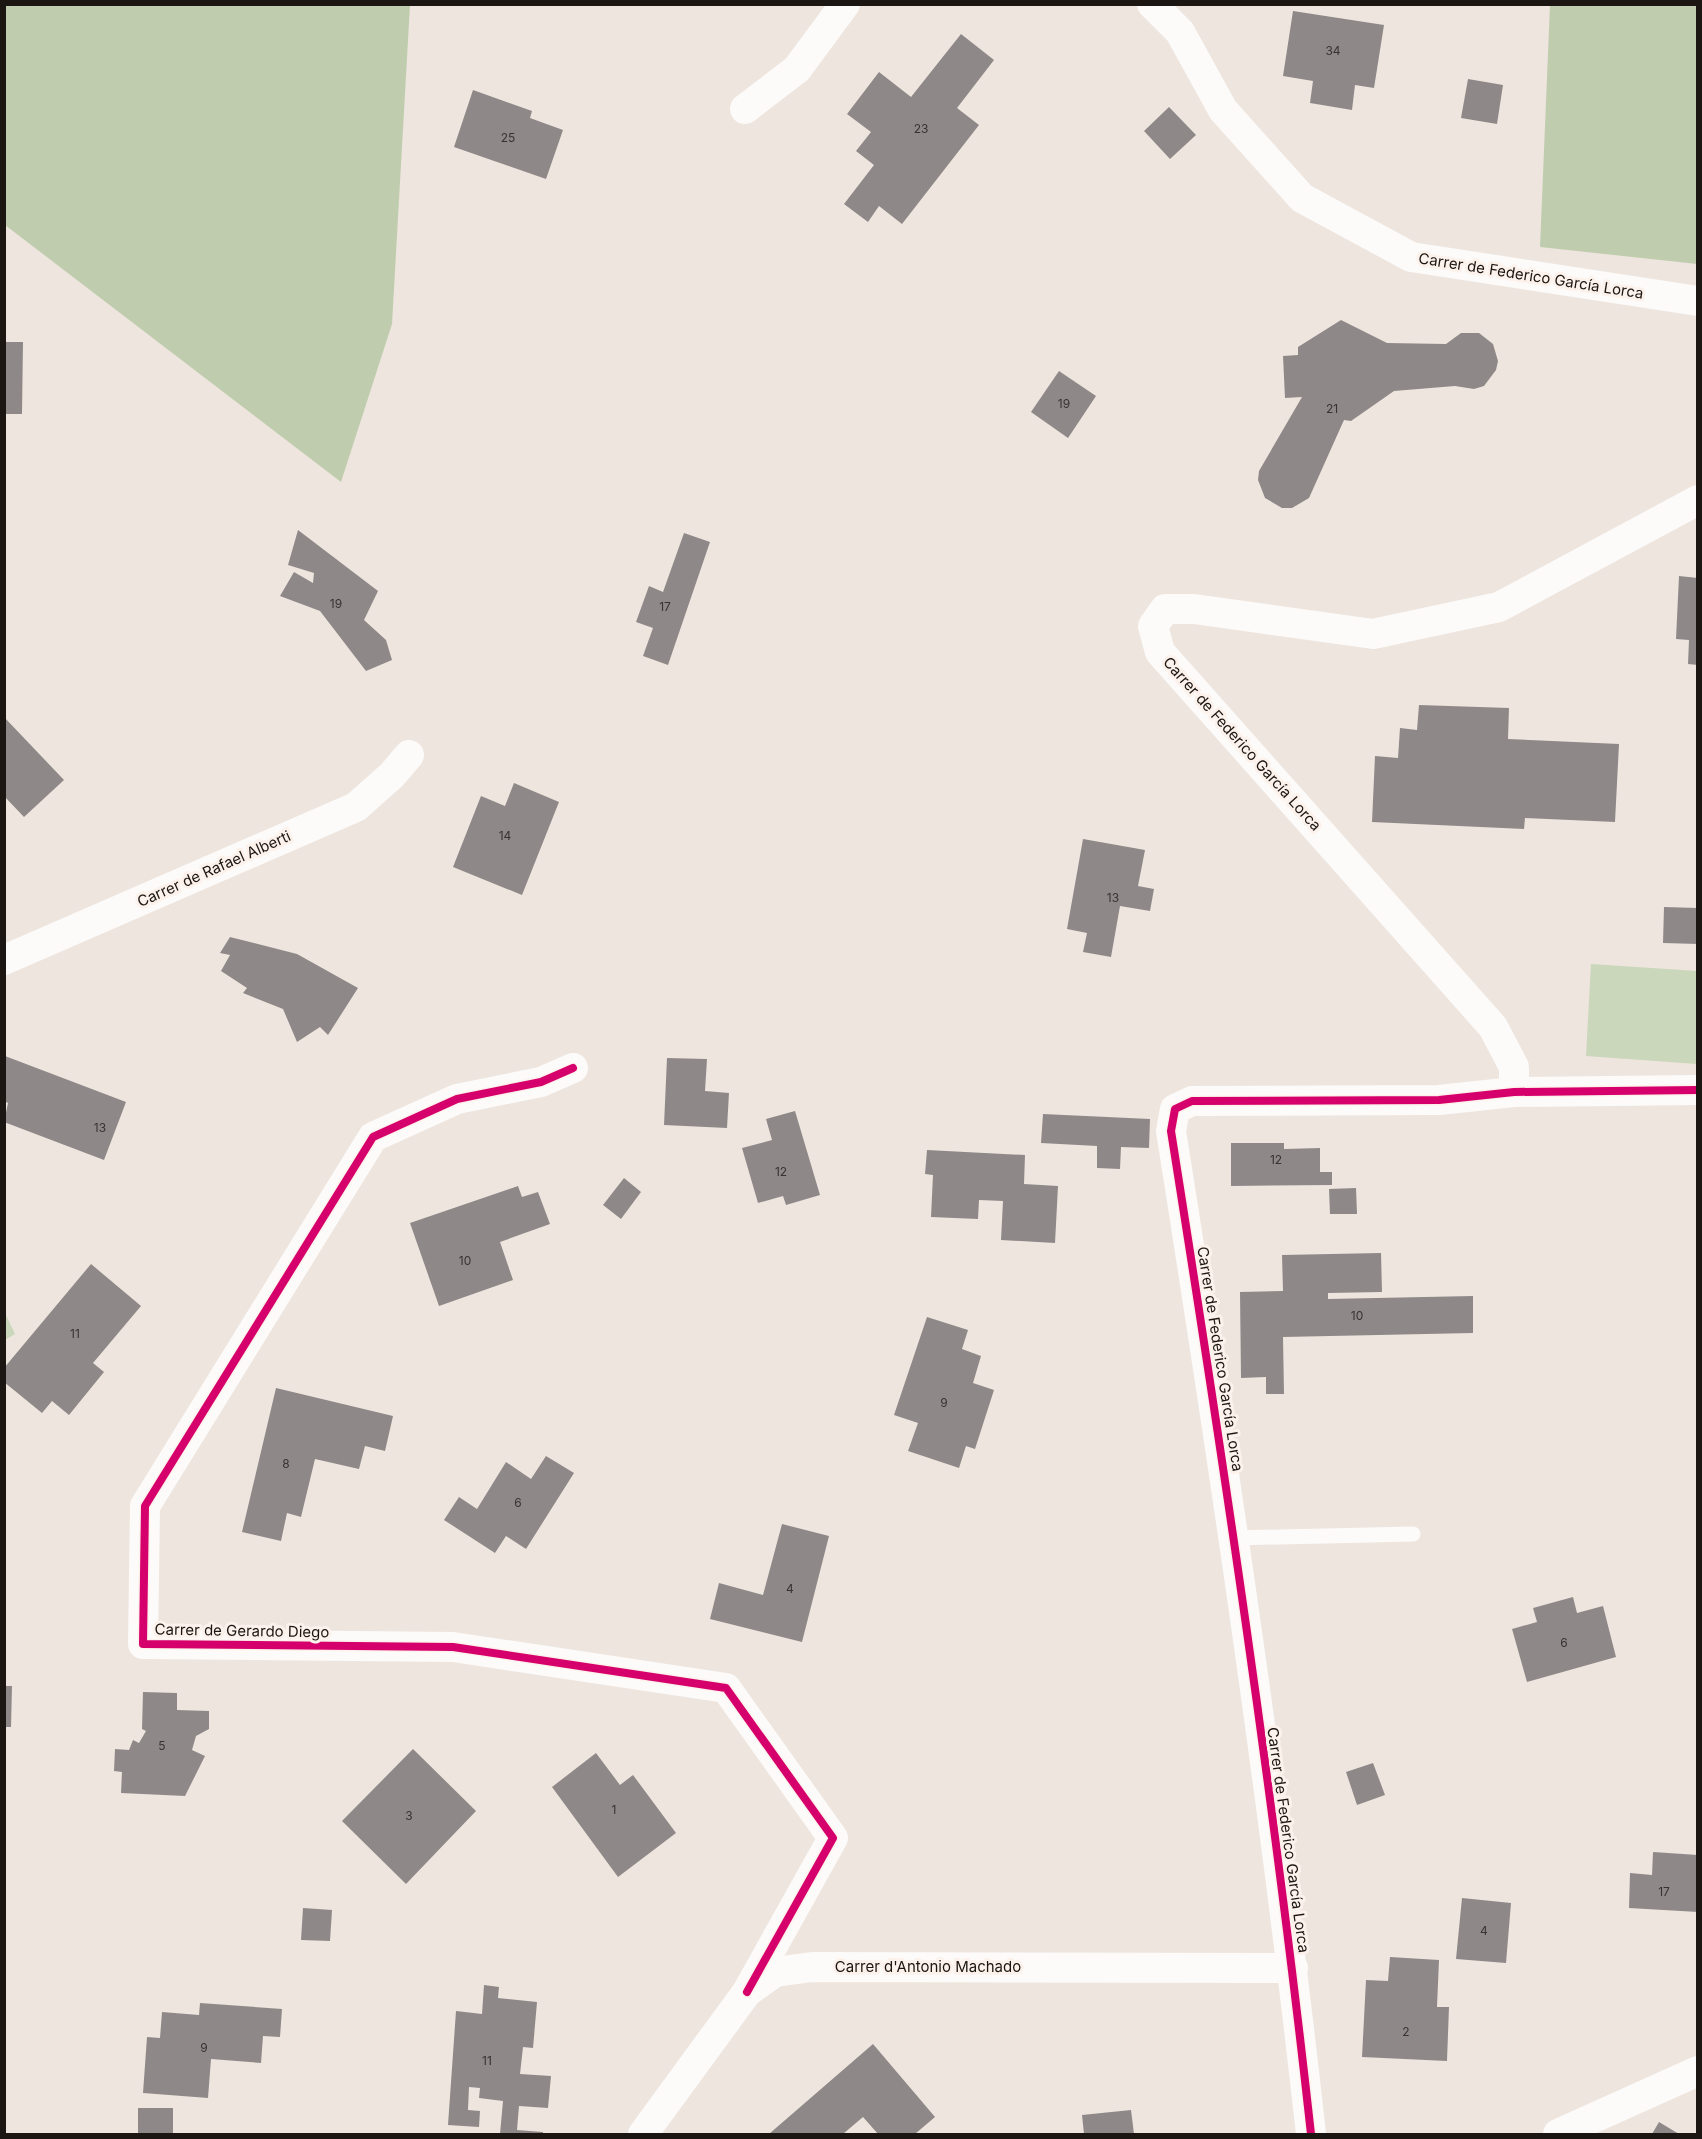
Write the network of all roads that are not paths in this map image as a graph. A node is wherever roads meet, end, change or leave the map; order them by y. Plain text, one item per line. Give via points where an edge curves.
1 (845, 4) edge
2 (1152, 4) edge
3 (745, 110) dead end
4 (1698, 301) edge
5 (1698, 500) edge
6 (409, 755) dead end
7 (4, 960) edge
8 (573, 1068) dead end
9 (1698, 1090) edge
10 (1514, 1092) junction
11 (1413, 1534) dead end
12 (1232, 1538) junction
13 (1293, 1968) junction
14 (747, 1992) junction
15 (1698, 2071) edge
16 (643, 2134) edge
17 (1311, 2134) edge
18 (1558, 2134) edge

1 - 3 street via 797,69
2 - 4 street, Carrer de Federico García Lorca via 1180,32 1223,110 1302,198 1401,252 1411,257 1548,280
5 - 10 street, Carrer de Federico García Lorca via 1499,607 1373,634 1194,609 1165,609 1154,626 1160,652 1493,1027 1514,1067
6 - 7 street, Carrer de Rafael Alberti via 356,807
8 - 14 street, Carrer de Gerardo Diego via 542,1082 457,1099 373,1137 145,1506 142,1644 453,1647 726,1688 833,1838
9 - 10 street, Carrer de Federico García Lorca
10 - 12 street, Carrer de Federico García Lorca via 1439,1100 1192,1101 1175,1109 1171,1131
11 - 12 lane
12 - 13 street, Carrer de Federico García Lorca
13 - 14 street, Carrer d'Antonio Machado via 812,1967 775,1972
13 - 17 street, Carrer de Federico García Lorca
14 - 16 street, Carrer d'Antonio Machado
15 - 18 street

